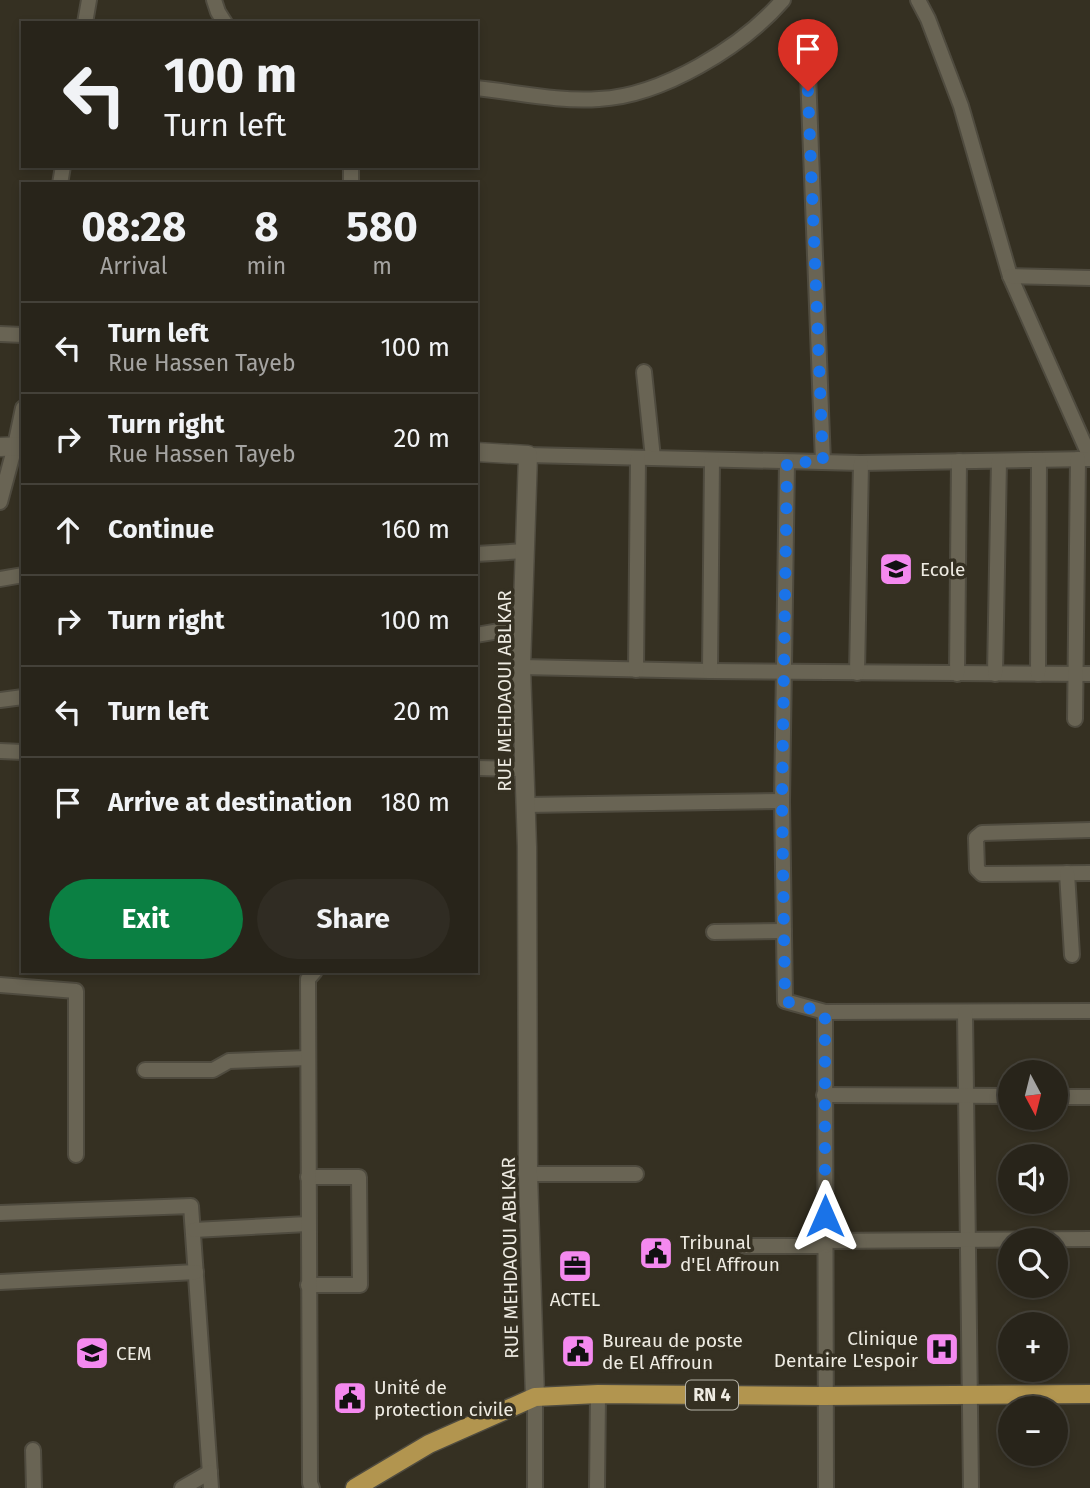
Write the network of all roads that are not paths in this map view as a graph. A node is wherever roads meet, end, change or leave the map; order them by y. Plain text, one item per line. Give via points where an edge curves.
1 (89, 0) edge
2 (214, 0) edge
3 (783, 0) edge
4 (918, 0) edge
5 (923, 0) edge
6 (928, 19) junction
7 (85, 21) edge
8 (224, 21) edge
9 (807, 48) dead end
10 (478, 88) edge
11 (1010, 276) junction
12 (1090, 278) edge
13 (0, 334) edge
14 (21, 335) edge
15 (644, 372) dead end
16 (21, 416) edge
17 (13, 446) edge
18 (478, 452) edge
19 (528, 455) junction
20 (646, 458) junction
21 (1086, 458) edge
22 (712, 460) junction
23 (1039, 460) junction
24 (960, 461) junction
25 (999, 461) junction
26 (787, 462) junction
27 (823, 462) junction
28 (861, 463) junction
29 (0, 502) edge
30 (525, 551) junction
31 (478, 554) edge
32 (21, 575) edge
33 (0, 579) edge
34 (522, 627) junction
35 (478, 635) edge
36 (521, 667) junction
37 (636, 670) junction
38 (710, 671) junction
39 (784, 672) junction
40 (857, 673) junction
41 (957, 674) junction
42 (995, 674) junction
43 (1038, 674) junction
44 (1083, 674) edge
45 (21, 697) edge
46 (0, 700) edge
47 (1076, 719) dead end
48 (0, 751) edge
49 (21, 752) edge
50 (478, 768) edge
51 (525, 769) junction
52 (782, 801) junction
53 (526, 805) junction
54 (1090, 831) edge
55 (1067, 873) junction
56 (1090, 873) edge
57 (784, 931) junction
58 (714, 932) dead end
59 (1072, 955) dead end
60 (313, 973) edge
61 (0, 985) edge
62 (1090, 1011) edge
63 (825, 1013) junction
64 (965, 1013) junction
65 (308, 1058) junction
66 (145, 1070) dead end
67 (824, 1095) junction
68 (967, 1096) junction
69 (998, 1096) edge
70 (1068, 1097) edge
71 (1090, 1097) edge
72 (76, 1155) dead end
73 (528, 1174) junction
74 (636, 1174) dead end
75 (308, 1177) junction
76 (0, 1213) edge
77 (308, 1224) junction
78 (194, 1230) junction
79 (968, 1239) junction
80 (1090, 1239) edge
81 (825, 1243) junction
82 (745, 1245) dead end
83 (196, 1272) junction
84 (0, 1282) edge
85 (308, 1285) junction
86 (597, 1394) junction
87 (1090, 1394) edge
88 (971, 1395) junction
89 (824, 1396) junction
90 (535, 1397) junction
91 (33, 1450) dead end
92 (210, 1472) junction
93 (34, 1488) edge
94 (182, 1488) edge
95 (211, 1488) edge
96 (312, 1488) edge
97 (355, 1488) edge
98 (535, 1488) edge
99 (597, 1488) edge
100 (826, 1488) edge
101 (971, 1488) edge

1 - 7 street
2 - 8 street
3 - 10 street via 737,42 698,67 624,95 580,100
4 - 6 street
5 - 6 street
6 - 11 street via 961,106
9 - 27 street
11 - 12 street
11 - 21 street
13 - 14 street
15 - 20 street
16 - 17 street
17 - 29 street
18 - 19 street
19 - 20 street
19 - 30 street, RUE MEHDAOUI ABLKAR
20 - 22 street
20 - 37 street
21 - 23 street
21 - 44 street
22 - 26 street
22 - 38 street
23 - 25 street
23 - 43 street
24 - 25 street
24 - 28 street
24 - 41 street
25 - 42 street
26 - 27 street
26 - 39 street
27 - 28 street
28 - 40 street
30 - 31 street
30 - 34 street, RUE MEHDAOUI ABLKAR
32 - 33 street
34 - 35 street
34 - 36 street, RUE MEHDAOUI ABLKAR
36 - 37 street
36 - 51 street, RUE MEHDAOUI ABLKAR
37 - 38 street
38 - 39 street
39 - 40 street
39 - 52 street
40 - 41 street
41 - 42 street
42 - 43 street
43 - 44 street
44 - 47 street
45 - 46 street
48 - 49 street
50 - 51 street
51 - 53 street, RUE MEHDAOUI ABLKAR
52 - 53 street
52 - 57 street
53 - 73 street, RUE MEHDAOUI ABLKAR
54 - 55 street via 982,833 976,838 977,869 982,874
55 - 56 street
55 - 59 street
57 - 58 street
57 - 63 street via 785,1001
60 - 65 street via 308,979
61 - 72 street via 76,991
62 - 64 street
63 - 64 street
63 - 67 street
64 - 68 street
65 - 66 street via 229,1061 213,1070
65 - 75 street
67 - 68 street
67 - 81 street
68 - 69 street
68 - 79 street
70 - 71 street
73 - 74 street
73 - 90 street, RUE MEHDAOUI ABLKAR
75 - 77 street
75 - 85 street via 359,1177 359,1285
76 - 78 street via 191,1206
77 - 78 street
77 - 85 street
78 - 83 street
79 - 80 street
79 - 81 street
79 - 88 street
81 - 82 street
81 - 89 street
83 - 84 street
83 - 92 street
85 - 96 street
86 - 89 main road, RN 4
86 - 90 main road, RN 4
86 - 99 street
87 - 88 main road, RN 4
88 - 89 main road, RN 4
88 - 101 street
89 - 100 street
90 - 97 main road, RN 4 via 429,1444
90 - 98 street, RUE MEHDAOUI ABLKAR
91 - 93 street
92 - 94 street
92 - 95 street

